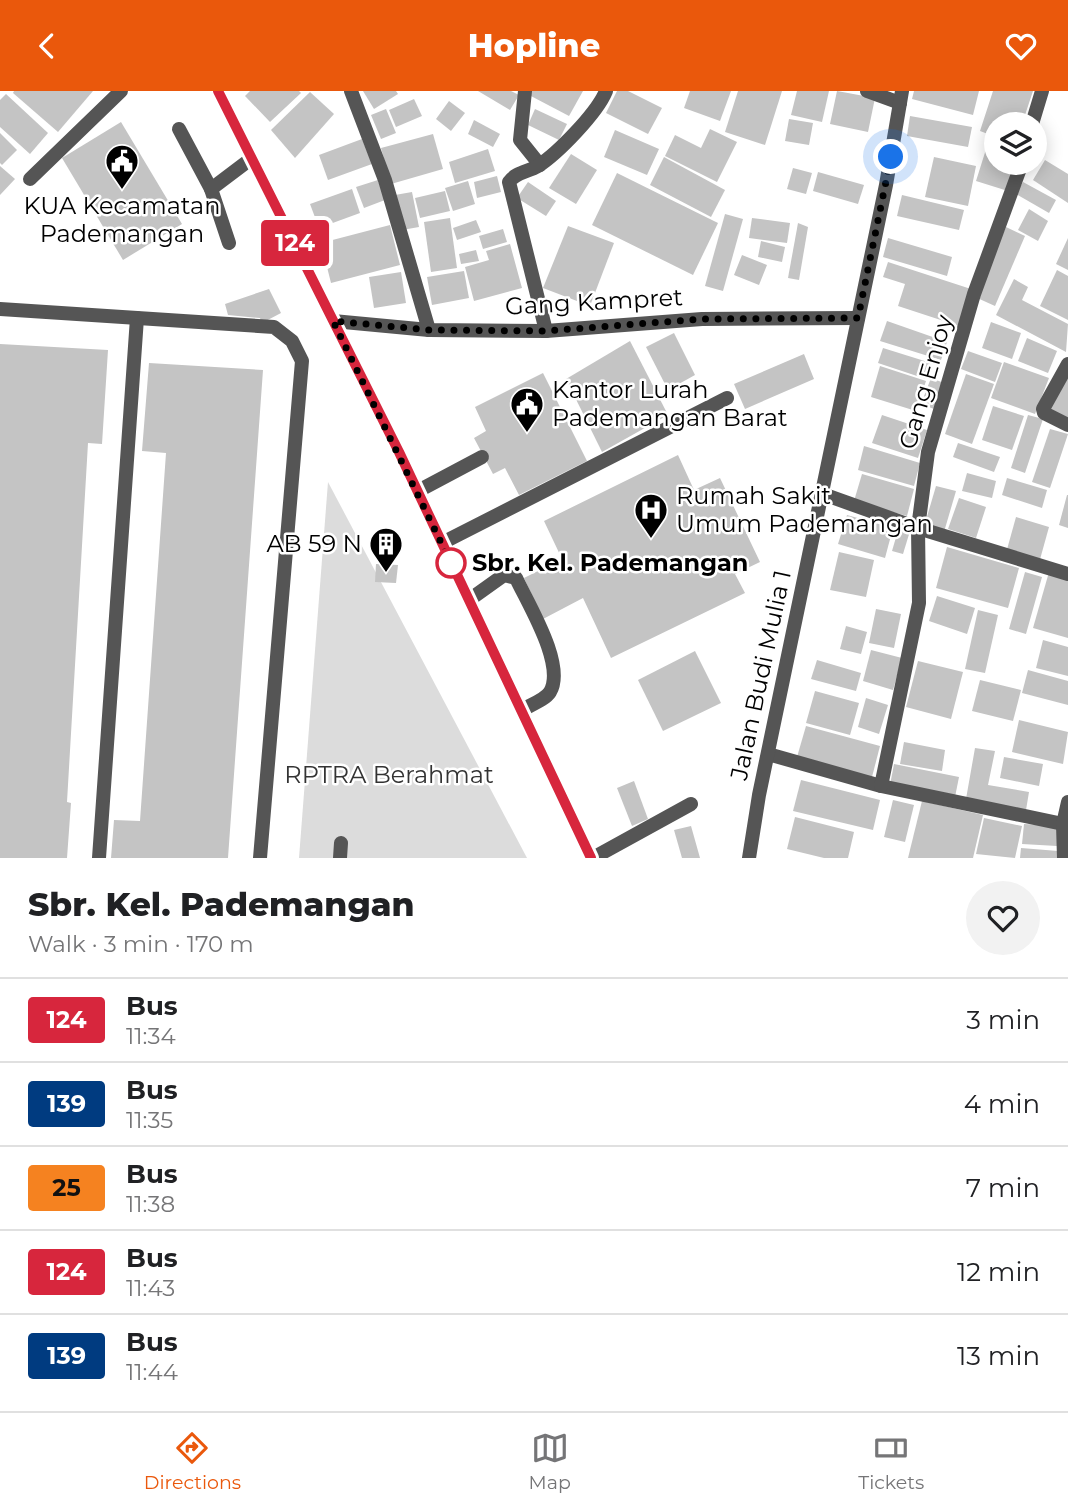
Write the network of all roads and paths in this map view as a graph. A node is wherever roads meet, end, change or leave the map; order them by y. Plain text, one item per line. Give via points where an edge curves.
1 (121, 91) edge
2 (218, 91) edge
3 (351, 91) edge
4 (525, 91) edge
5 (606, 91) edge
6 (867, 91) edge
7 (1042, 91) edge
8 (901, 97) edge
9 (1036, 112) edge
10 (178, 129) dead end
11 (252, 158) junction
12 (540, 165) junction
13 (1018, 175) edge
14 (30, 179) dead end
15 (211, 189) junction
16 (229, 243) dead end
17 (0, 309) edge
18 (858, 318) junction
19 (137, 319) junction
20 (333, 321) junction
21 (429, 330) junction
22 (546, 331) junction
23 (1068, 364) edge
24 (727, 398) dead end
25 (1068, 425) edge
26 (482, 457) dead end
27 (418, 491) junction
28 (823, 494) junction
29 (918, 528) junction
30 (442, 543) junction
31 (1068, 574) edge
32 (469, 600) junction
33 (522, 710) junction
34 (768, 754) junction
35 (881, 786) junction
36 (1068, 802) edge
37 (691, 804) dead end
38 (1063, 824) junction
39 (99, 858) edge
40 (260, 858) edge
41 (592, 858) edge
42 (749, 858) edge
43 (1064, 858) edge

1 - 14 street
2 - 11 street
3 - 21 street via 385,180
4 - 12 street via 520,140
5 - 12 street via 600,105
6 - 8 street
7 - 9 street
8 - 18 street, Jalan Budi Mulia 1
10 - 15 street
11 - 15 street
11 - 20 street
12 - 22 street via 511,178 509,186
13 - 29 street, Gang Enjoy via 974,294 928,452
15 - 16 street
17 - 19 street
18 - 22 street, Gang Kampret via 702,319
18 - 28 street, Jalan Budi Mulia 1
19 - 39 street
19 - 40 street via 274,327 292,341 302,361
20 - 21 street, Gang Kampret
20 - 27 street
21 - 22 street, Gang Kampret
23 - 25 street via 1043,404 1044,413
24 - 30 street
26 - 27 street
27 - 30 street
28 - 29 street
28 - 34 street, Jalan Budi Mulia 1
29 - 31 street
29 - 35 street, Gang Enjoy via 919,603
30 - 32 street
32 - 33 street
32 - 33 street via 504,575 516,578 533,613 555,679 548,695
33 - 41 street
34 - 35 street
34 - 42 street, Jalan Budi Mulia 1
35 - 38 street
36 - 38 street
37 - 41 street
38 - 43 street

